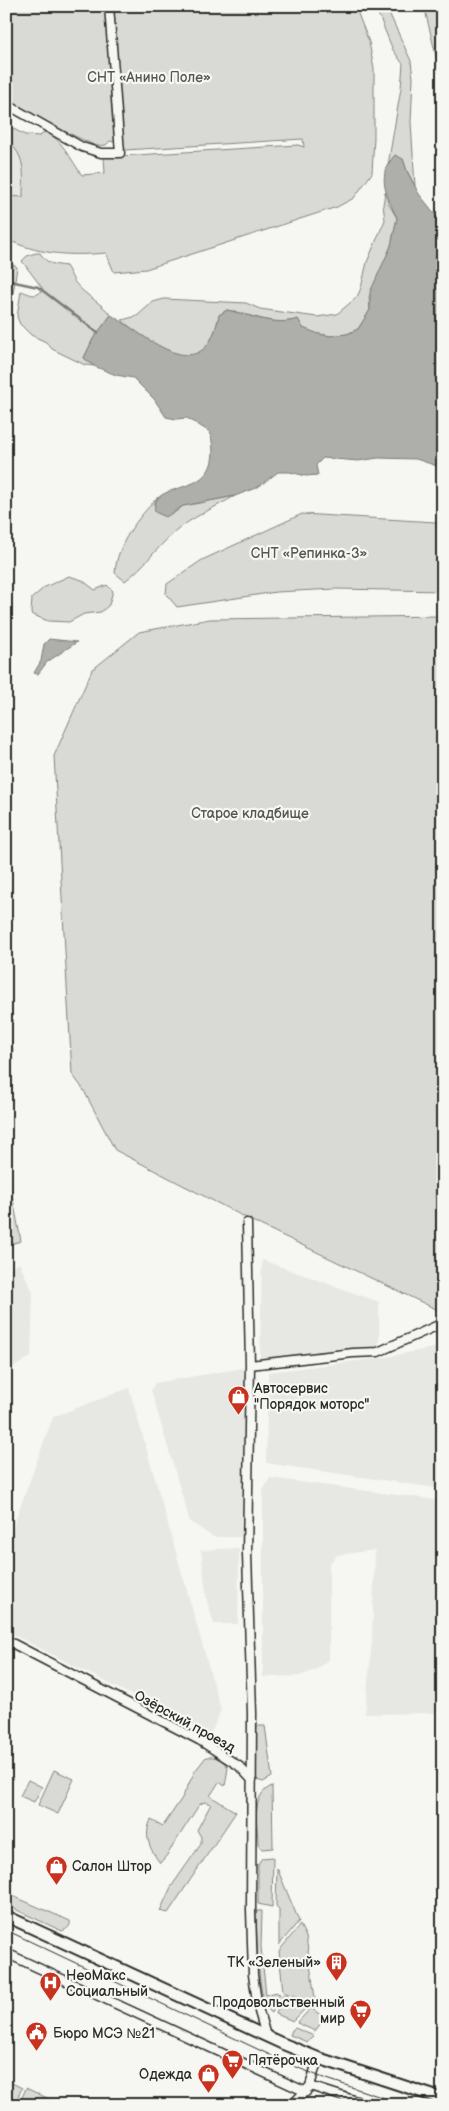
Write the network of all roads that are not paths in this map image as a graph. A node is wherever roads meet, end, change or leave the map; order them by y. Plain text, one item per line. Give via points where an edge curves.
1 (109, 6) edge
2 (6, 104) edge
3 (247, 1223) dead end
4 (443, 1323) edge
5 (250, 1365) junction
6 (6, 1640) edge
7 (252, 1780) junction
8 (6, 1916) edge
9 (6, 1953) edge
10 (266, 2036) junction
11 (318, 2058) junction
12 (308, 2089) junction
13 (443, 2099) edge
14 (292, 2105) edge
15 (369, 2105) edge

1 - 2 street via 120,153 101,153 82,147
3 - 5 street
4 - 5 street via 378,1352
5 - 7 street via 247,1554
6 - 7 street, Озёрский проезд via 199,1740 239,1766
7 - 10 street via 253,1975
8 - 10 main road
9 - 12 street
10 - 11 main road
11 - 12 street
11 - 13 main road
12 - 14 street
12 - 15 street

